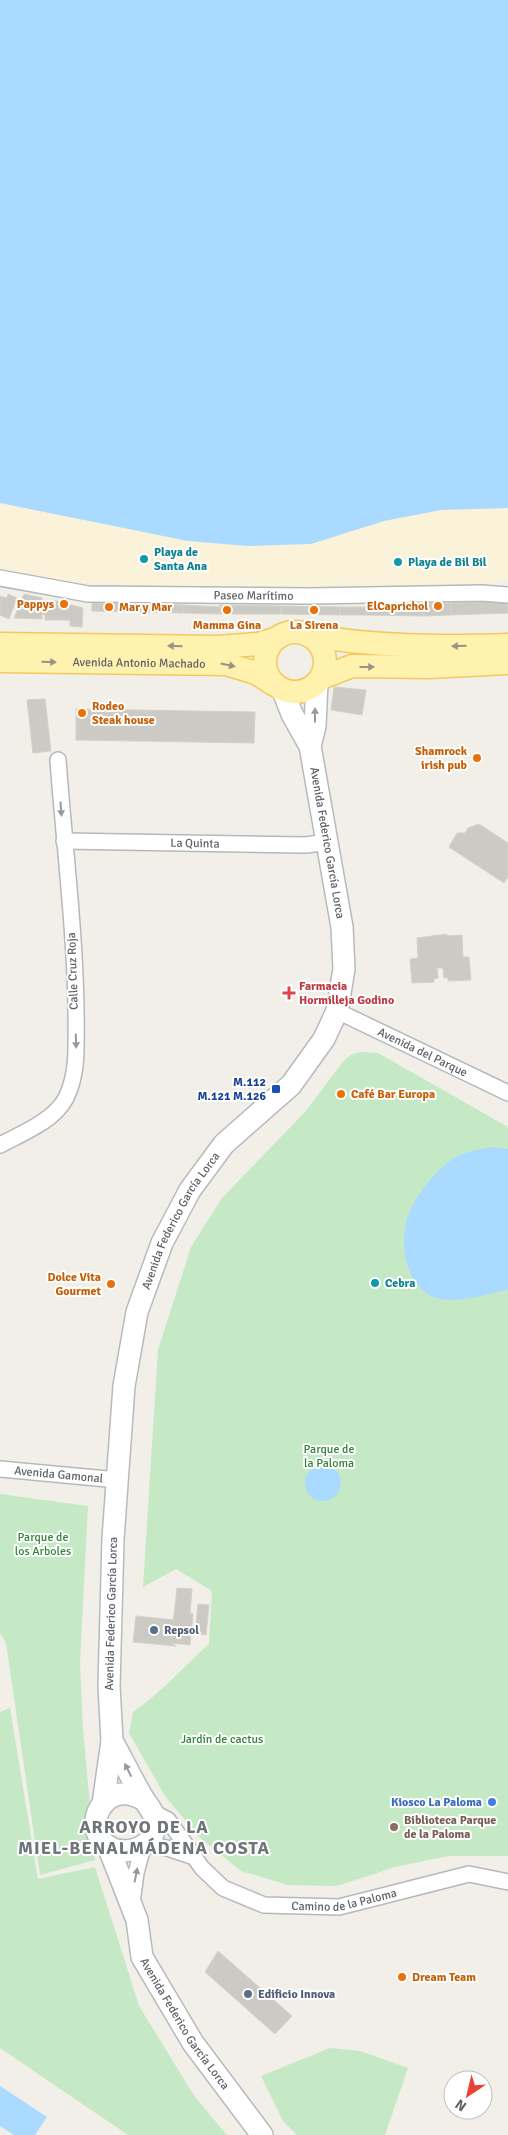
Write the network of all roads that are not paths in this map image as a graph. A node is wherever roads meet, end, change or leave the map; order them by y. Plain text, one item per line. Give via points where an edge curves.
1 (0, 578) edge
2 (508, 595) edge
3 (308, 635) junction
4 (275, 639) junction
5 (0, 644) edge
6 (508, 644) edge
7 (0, 661) edge
8 (508, 663) edge
9 (319, 681) junction
10 (281, 693) junction
11 (310, 746) junction
12 (58, 760) dead end
13 (64, 841) junction
14 (327, 842) junction
15 (337, 1011) junction
16 (506, 1090) edge
17 (0, 1145) edge
18 (0, 1469) edge
19 (118, 1480) junction
20 (112, 1741) junction
21 (103, 1804) junction
22 (148, 1806) junction
23 (144, 1845) junction
24 (108, 1846) junction
25 (194, 1857) junction
26 (508, 1882) edge
27 (132, 1903) junction
28 (262, 2135) edge

1 - 2 street, Paseo Marítimo via 88,594
3 - 4 main road via 294,632
6 -> 3 main road via 375,645
3 - 9 main road via 322,649 325,658
4 -> 5 main road, Avenida Antonio Machado via 258,644 218,647
4 - 10 main road via 265,656 264,666 267,676
7 -> 10 main road, Avenida Antonio Machado via 226,664 256,673
9 -> 8 main road via 352,666
9 - 10 main road via 301,692
11 -> 9 street
10 - 11 street
11 - 14 street, Avenida Federico García Lorca
12 -> 13 street, Calle Cruz Roja
13 - 14 street, La Quinta via 306,845
13 -> 17 street, Calle Cruz Roja via 72,927 76,1050 71,1087 59,1109
14 - 15 street, Avenida Federico García Lorca via 343,944 344,969
15 - 16 street, Avenida del Parque
15 - 19 street, Avenida Federico García Lorca via 324,1039 291,1085 224,1144 190,1190 162,1243 137,1312 124,1386
18 - 19 street, Avenida Gamonal
19 - 20 street, Avenida Federico García Lorca via 109,1686
20 - 21 street, Avenida Federico García Lorca
22 -> 20 street, Avenida Federico García Lorca
21 - 22 street via 118,1794 127,1794
21 - 24 street via 96,1829
22 - 23 street via 154,1827
22 - 25 street, Camino de la Paloma via 168,1820
23 - 24 street via 128,1852
23 - 25 street, Camino de la Paloma
27 -> 23 street
24 - 27 street, Avenida Federico García Lorca
25 - 26 street, Camino de la Paloma via 223,1888 264,1905 339,1907 469,1874
27 - 28 street, Avenida Federico García Lorca via 142,1957 193,2043

